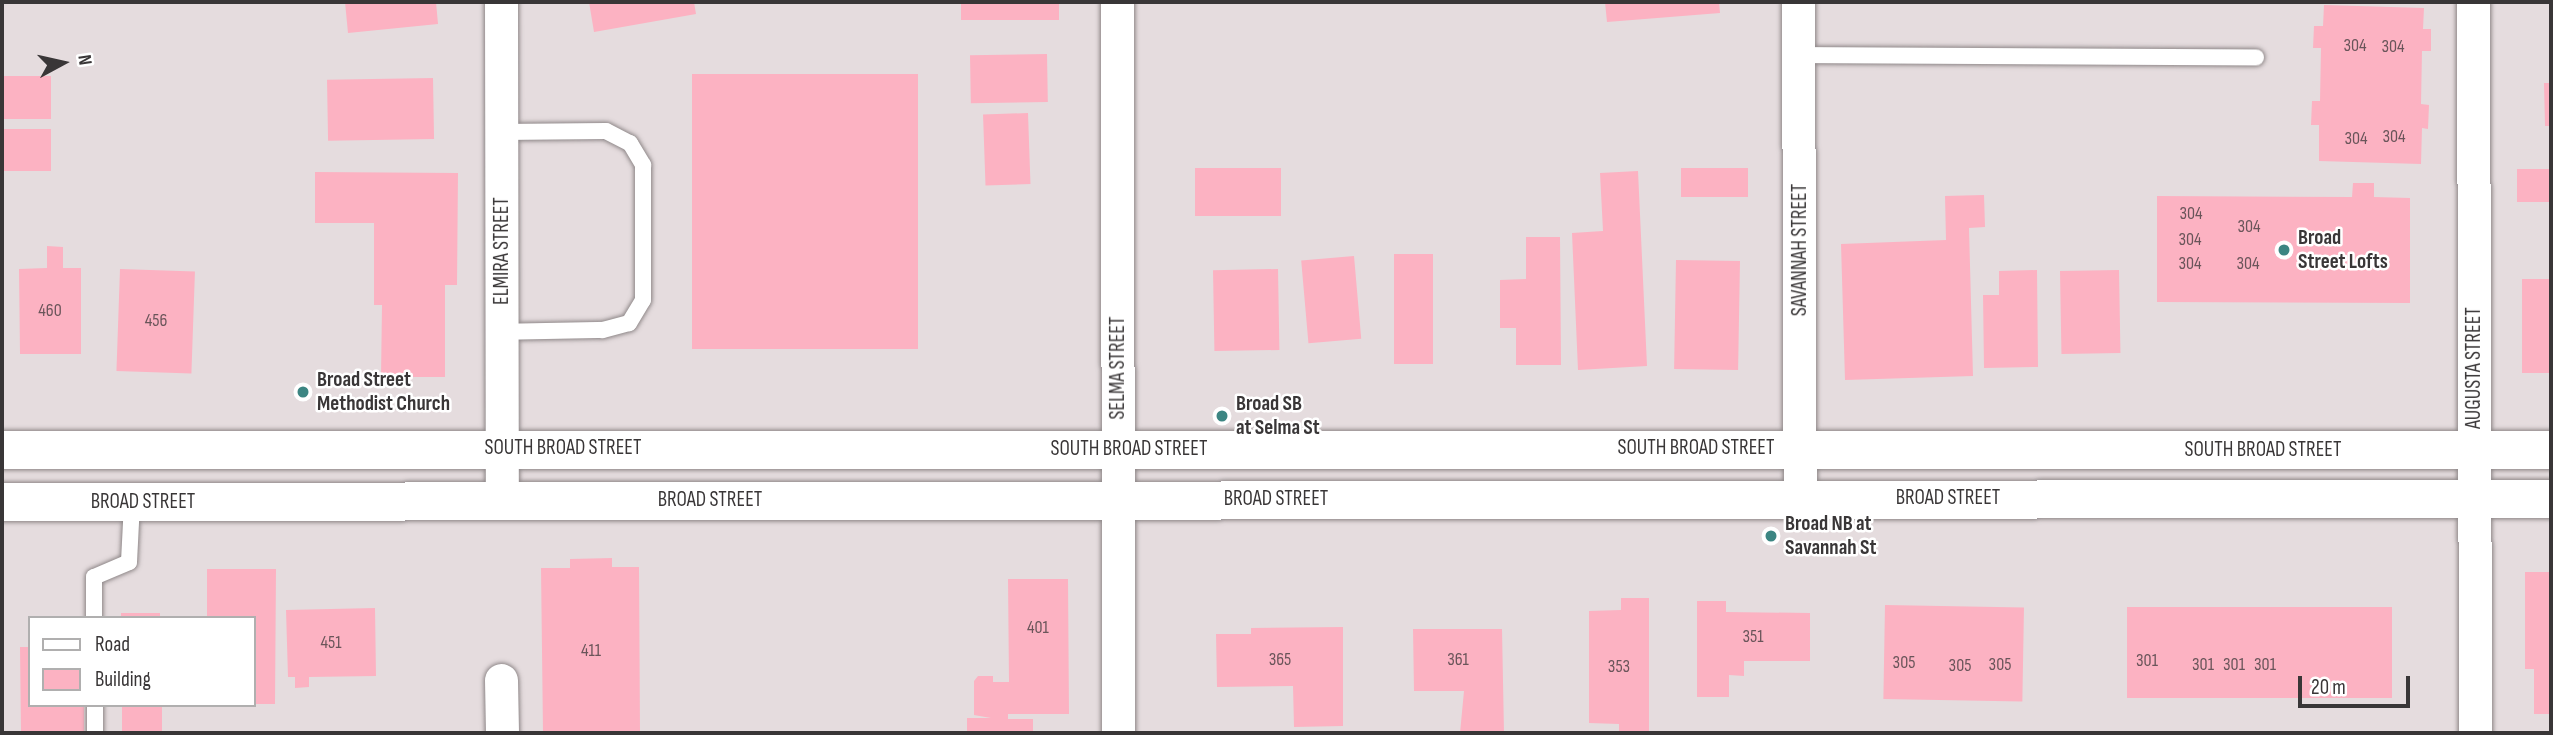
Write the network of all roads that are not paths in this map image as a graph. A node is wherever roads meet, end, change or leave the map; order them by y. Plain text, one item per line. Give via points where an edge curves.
1 (501, 2) edge
2 (1117, 2) edge
3 (1798, 2) edge
4 (2473, 2) edge
5 (1798, 55) junction
6 (2256, 57) dead end
7 (501, 132) junction
8 (502, 332) junction
9 (501, 448) junction
10 (1800, 448) junction
11 (1118, 449) junction
12 (2, 450) edge
13 (2475, 450) junction
14 (2551, 450) edge
15 (1800, 498) junction
16 (1118, 499) junction
17 (2474, 499) junction
18 (2551, 499) edge
19 (502, 500) junction
20 (2, 502) edge
21 (132, 502) junction
22 (94, 616) edge
23 (501, 680) dead end
24 (95, 707) edge
25 (95, 733) edge
26 (502, 733) edge
27 (1118, 733) edge
28 (2475, 733) edge

1 - 7 street, ELMIRA STREET
2 - 11 street, SELMA STREET
3 - 5 street, SAVANNAH STREET
4 - 13 street, AUGUSTA STREET
5 - 6 lane
5 - 10 street, SAVANNAH STREET
7 - 8 street, ELMIRA STREET
7 - 8 lane via 606,131 630,143 643,164 643,300 629,323 602,330
8 - 9 street, ELMIRA STREET
9 - 11 main road, SOUTH BROAD STREET
9 - 12 main road, SOUTH BROAD STREET
9 - 19 street, ELMIRA STREET
10 - 11 main road, SOUTH BROAD STREET
10 - 13 main road, SOUTH BROAD STREET
10 - 15 street, SAVANNAH STREET
11 - 16 street, SELMA STREET
13 - 14 main road, SOUTH BROAD STREET
13 - 17 street, AUGUSTA STREET
15 - 16 main road, BROAD STREET
15 - 17 main road, BROAD STREET
16 - 19 main road, BROAD STREET
16 - 27 street, SELMA STREET
17 - 18 main road, BROAD STREET
17 - 28 street, AUGUSTA STREET
19 - 21 main road, BROAD STREET
20 - 21 main road, BROAD STREET
21 - 22 lane via 129,562 94,576
23 - 26 street
24 - 25 lane

